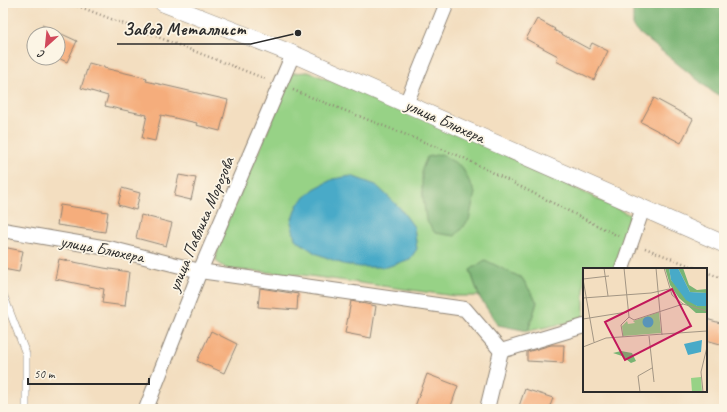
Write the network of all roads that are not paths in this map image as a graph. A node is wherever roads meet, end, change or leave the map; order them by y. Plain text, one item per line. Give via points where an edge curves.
1 (163, 3) edge
2 (447, 3) edge
3 (293, 54) junction
4 (406, 104) junction
5 (643, 208) junction
6 (3, 230) edge
7 (724, 244) edge
8 (622, 268) edge
9 (200, 271) junction
10 (3, 294) edge
11 (583, 326) edge
12 (501, 351) junction
13 (489, 408) edge
14 (26, 409) edge
15 (146, 409) edge

1 - 3 street, улица Блюхера
2 - 4 street
3 - 4 street, улица Блюхера
3 - 9 street, улица Павлика Морозова
4 - 5 street, улица Блюхера
5 - 7 street, улица Блюхера
5 - 8 street
6 - 9 street, улица Блюхера via 113,249
9 - 12 street, улица Блюхера via 465,309
9 - 15 street, улица Павлика Морозова
10 - 14 lane via 26,354
11 - 12 street
12 - 13 street

